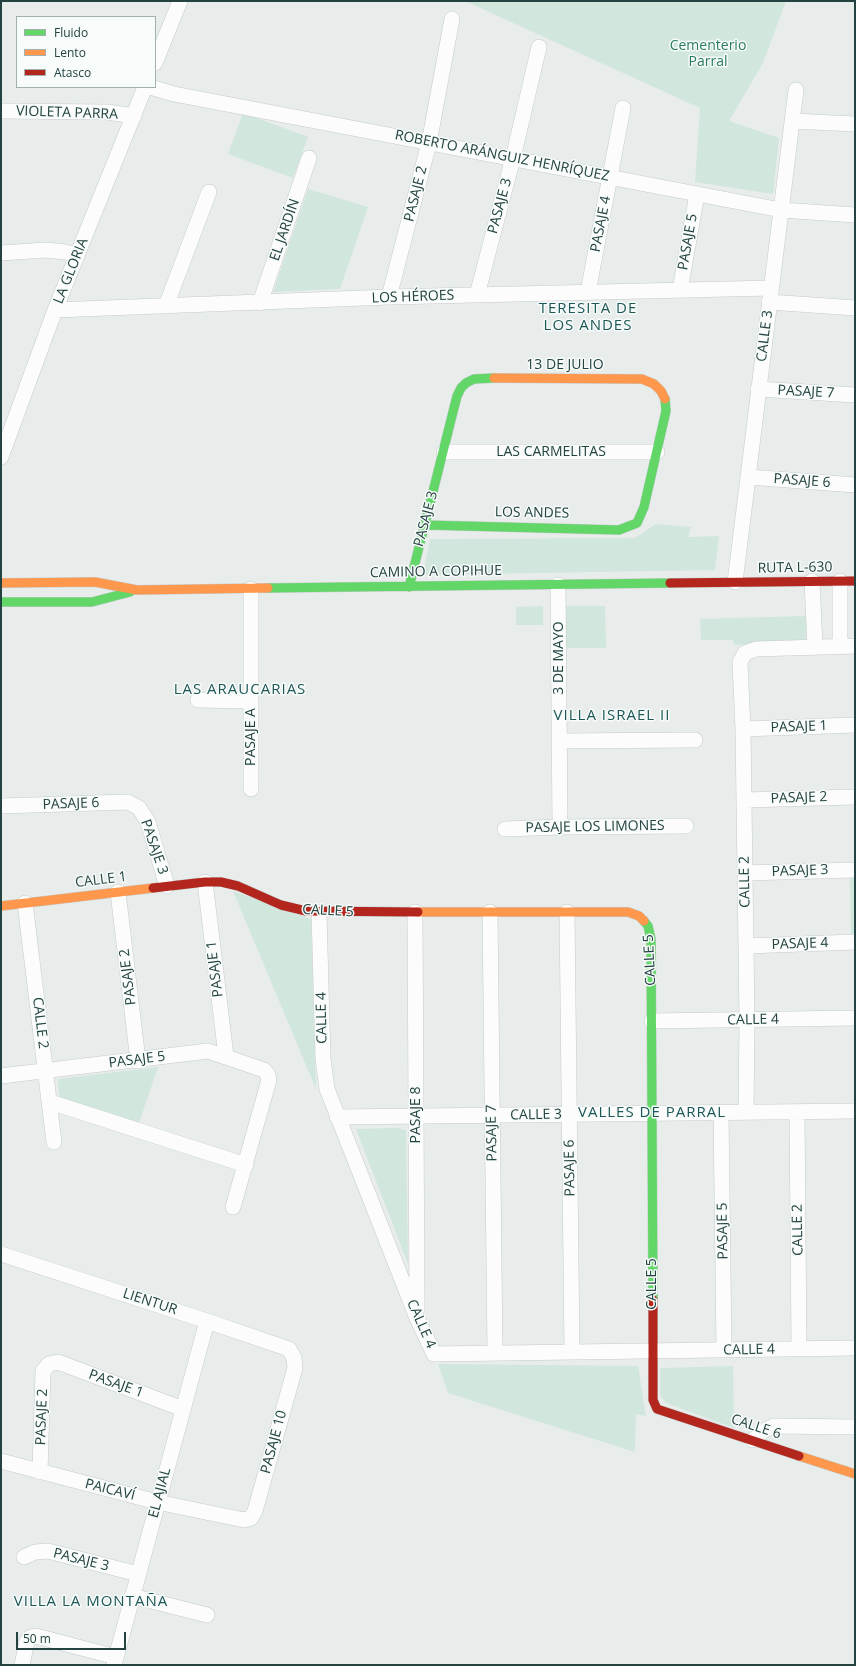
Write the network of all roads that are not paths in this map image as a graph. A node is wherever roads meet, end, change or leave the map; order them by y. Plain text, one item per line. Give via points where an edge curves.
1 (180, 1) edge
2 (452, 19) dead end
3 (539, 48) dead end
4 (156, 61) edge
5 (145, 88) edge
6 (153, 88) edge
7 (796, 90) dead end
8 (623, 108) dead end
9 (1, 111) edge
10 (134, 116) junction
11 (792, 121) junction
12 (855, 124) edge
13 (429, 143) junction
14 (309, 158) dead end
15 (513, 158) junction
16 (610, 176) junction
17 (210, 192) dead end
18 (696, 194) junction
19 (781, 210) junction
20 (855, 215) edge
21 (1, 253) edge
22 (77, 255) junction
23 (680, 290) junction
24 (588, 292) junction
25 (477, 295) junction
26 (770, 295) junction
27 (389, 297) junction
28 (260, 303) junction
29 (166, 306) junction
30 (855, 308) edge
31 (55, 310) junction
32 (466, 383) joint
33 (758, 389) junction
34 (855, 394) edge
35 (444, 452) junction
36 (657, 452) junction
37 (1, 456) edge
38 (748, 477) junction
39 (855, 485) edge
40 (425, 525) junction
41 (812, 581) junction
42 (840, 581) junction
43 (855, 581) edge
44 (735, 582) junction
45 (1, 583) edge
46 (558, 585) junction
47 (409, 587) junction
48 (250, 589) junction
49 (137, 590) junction
50 (1, 602) edge
51 (848, 646) edge
52 (815, 647) junction
53 (198, 700) dead end
54 (250, 700) junction
55 (855, 725) edge
56 (743, 729) junction
57 (695, 740) dead end
58 (559, 741) junction
59 (251, 789) dead end
60 (855, 797) edge
61 (744, 800) junction
62 (1, 806) edge
63 (139, 808) joint
64 (686, 826) dead end
65 (560, 827) junction
66 (505, 829) dead end
67 (855, 870) edge
68 (745, 873) junction
69 (205, 882) junction
70 (167, 886) junction
71 (118, 892) junction
72 (25, 903) junction
73 (1, 906) edge
74 (319, 912) junction
75 (415, 912) junction
76 (490, 912) junction
77 (566, 912) junction
78 (855, 942) edge
79 (746, 946) junction
80 (855, 1018) edge
81 (747, 1020) junction
82 (652, 1021) junction
83 (226, 1056) junction
84 (138, 1061) junction
85 (46, 1071) junction
86 (1, 1076) edge
87 (50, 1102) junction
88 (855, 1111) edge
89 (721, 1112) junction
90 (746, 1112) junction
91 (797, 1112) junction
92 (652, 1113) junction
93 (569, 1114) junction
94 (492, 1115) junction
95 (416, 1116) junction
96 (337, 1117) junction
97 (54, 1142) dead end
98 (246, 1165) junction
99 (233, 1207) dead end
100 (1, 1254) edge
101 (417, 1318) junction
102 (207, 1321) junction
103 (855, 1348) edge
104 (799, 1349) junction
105 (724, 1350) junction
106 (653, 1351) junction
107 (572, 1352) junction
108 (495, 1353) junction
109 (294, 1358) joint
110 (49, 1364) joint
111 (653, 1400) joint
112 (183, 1409) junction
113 (855, 1427) edge
114 (753, 1440) junction
115 (1, 1461) edge
116 (40, 1472) junction
117 (855, 1474) edge
118 (157, 1502) junction
119 (244, 1520) joint
120 (24, 1557) dead end
121 (138, 1574) junction
122 (132, 1596) junction
123 (208, 1615) dead end
124 (115, 1661) edge
125 (22, 1665) edge

1 - 4 street
2 - 13 street, PASAJE 2
3 - 15 street, PASAJE 3
5 - 10 street, LA GLORIA
6 - 13 street, ROBERTO ARÁNGUIZ HENRÍQUEZ
7 - 11 street, CALLE 3
8 - 16 street, PASAJE 4
9 - 10 street, VIOLETA PARRA via 107,112
10 - 22 street, LA GLORIA
11 - 12 street
11 - 19 street, CALLE 3
13 - 15 street, ROBERTO ARÁNGUIZ HENRÍQUEZ
13 - 27 street, PASAJE 2
14 - 28 street, EL JARDÍN
15 - 16 street, ROBERTO ARÁNGUIZ HENRÍQUEZ
15 - 25 street, PASAJE 3
16 - 18 street, ROBERTO ARÁNGUIZ HENRÍQUEZ
16 - 24 street, PASAJE 4
17 - 29 street
18 - 19 street, ROBERTO ARÁNGUIZ HENRÍQUEZ
18 - 23 street, PASAJE 5
19 - 20 street, ROBERTO ARÁNGUIZ HENRÍQUEZ
19 - 26 street, CALLE 3
21 - 22 street via 46,250
22 - 31 street, LA GLORIA
23 - 24 street, LOS HÉROES
23 - 26 street, LOS HÉROES
24 - 25 street, LOS HÉROES
25 - 27 street, LOS HÉROES
26 - 30 street
26 - 33 street, CALLE 3
27 - 28 street, LOS HÉROES
28 - 29 street, LOS HÉROES
29 - 31 street, LOS HÉROES
31 - 37 street, LA GLORIA
32 - 35 street, PASAJE 3 via 458,396
32 - 36 street, 13 DE JULIO via 483,378 642,379 654,384 661,391 664,400 666,411
33 - 34 street, PASAJE 7
33 - 38 street, CALLE 3
35 - 36 street, LAS CARMELITAS
35 - 40 street, PASAJE 3
36 - 40 street, LOS ANDES via 641,516 637,523 629,527 619,530
38 - 39 street, PASAJE 6
38 - 44 street, CALLE 3
40 - 47 street, PASAJE 3
41 - 42 street, RUTA L-630
41 - 44 street, RUTA L-630
41 - 52 street
42 - 43 street, RUTA L-630
42 - 51 street
44 - 46 street, CAMINO A COPIHUE
45 - 49 street via 96,582
46 - 47 street, CAMINO A COPIHUE
46 - 58 street, 3 DE MAYO
47 - 48 street, CAMINO A COPIHUE
48 - 49 street, CAMINO A COPIHUE
48 - 54 street, PASAJE A
49 - 50 street via 92,602
51 - 52 street
52 - 56 street, CALLE 2 via 756,649 745,652 740,662
53 - 54 street
54 - 59 street, PASAJE A
55 - 56 street, PASAJE 1
56 - 61 street, CALLE 2
57 - 58 street
58 - 65 street, 3 DE MAYO
60 - 61 street, PASAJE 2
61 - 68 street, CALLE 2
62 - 63 street, PASAJE 6 via 128,802
63 - 70 street, PASAJE 3 via 148,822
64 - 65 street, PASAJE LOS LIMONES
65 - 66 street, PASAJE LOS LIMONES
67 - 68 street, PASAJE 3
68 - 79 street, CALLE 2
69 - 70 street, CALLE 1
69 - 74 street, CALLE 5 via 222,882 238,886 281,905
69 - 83 street, PASAJE 1
70 - 71 street, CALLE 1
71 - 72 street, CALLE 1
71 - 84 street, PASAJE 2
72 - 73 street, CALLE 1
72 - 85 street, CALLE 2
74 - 75 street, CALLE 5
74 - 96 street, CALLE 4 via 324,1073 326,1089
75 - 76 street, CALLE 5
75 - 95 street, PASAJE 8
76 - 77 street, CALLE 5
76 - 94 street, PASAJE 7
77 - 82 street, CALLE 5 via 628,912 644,920 651,939
77 - 93 street, PASAJE 6
78 - 79 street, PASAJE 4
79 - 81 street, CALLE 2
80 - 81 street, CALLE 4
81 - 82 street, CALLE 4
81 - 90 street, CALLE 2
82 - 92 street, CALLE 5
83 - 84 street, PASAJE 5 via 208,1051
83 - 98 street, PASAJE 5 via 264,1070 268,1074
84 - 85 street, PASAJE 5
85 - 86 street, PASAJE 5
85 - 87 street, CALLE 2
87 - 97 street, CALLE 2
87 - 98 street
88 - 91 street, CALLE 3
89 - 90 street, CALLE 3
89 - 92 street, CALLE 3
89 - 105 street, PASAJE 5
90 - 91 street, CALLE 3
91 - 104 street, CALLE 2
92 - 93 street, CALLE 3
92 - 106 street, CALLE 5
93 - 94 street, CALLE 3
93 - 107 street, PASAJE 6
94 - 95 street, CALLE 3
94 - 108 street, PASAJE 7
95 - 96 street, CALLE 3
95 - 101 street, PASAJE 8
96 - 101 street, CALLE 4
98 - 99 street
100 - 102 street, LIENTUR
101 - 108 street, CALLE 4 via 434,1354
102 - 109 street, LIENTUR via 289,1349
102 - 112 street, EL AJIAL
103 - 104 street, CALLE 4
104 - 105 street, CALLE 4
105 - 106 street, CALLE 4
106 - 107 street, CALLE 4
106 - 111 street, CALLE 5
107 - 108 street, CALLE 4
109 - 119 street, PASAJE 10 via 295,1368 255,1512 251,1518
110 - 112 street, PASAJE 1 via 58,1362
110 - 116 street, PASAJE 2 via 43,1371
111 - 114 street, CALLE 6 via 657,1409
112 - 118 street, EL AJIAL
113 - 114 street via 774,1426 763,1430
114 - 117 street, CALLE 6
115 - 116 street, PAICAVÍ
116 - 118 street, PAICAVÍ
118 - 119 street, PAICAVÍ
118 - 121 street, EL AJIAL
120 - 121 street, PASAJE 3 via 48,1551
121 - 122 street, EL AJIAL
122 - 123 street
122 - 124 street, EL AJIAL
124 - 125 street via 42,1637 31,1637 27,1641

